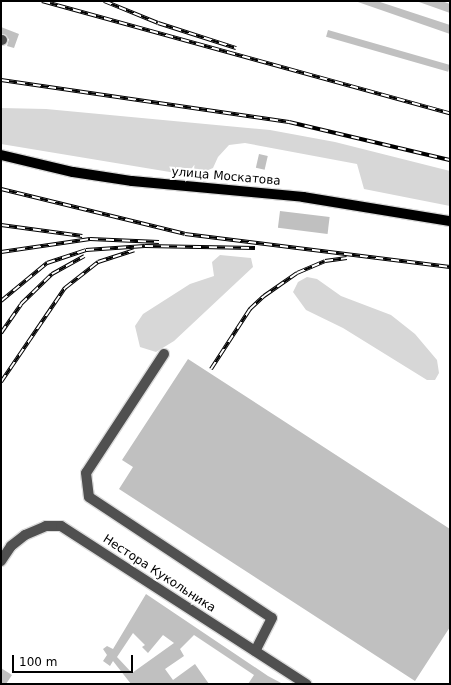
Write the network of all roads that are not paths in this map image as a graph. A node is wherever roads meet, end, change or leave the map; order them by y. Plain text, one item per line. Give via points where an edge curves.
1 (1, 155) edge
2 (450, 221) edge
3 (164, 354) dead end
4 (1, 561) edge
5 (255, 651) junction
6 (306, 684) edge

1 - 2 main road, улица Москатова via 73,172 132,181 295,196
3 - 5 street via 86,473 90,497 272,618
4 - 5 street, Нестора Кукольника via 10,546 25,535 46,526 61,526
5 - 6 street, Нестора Кукольника

